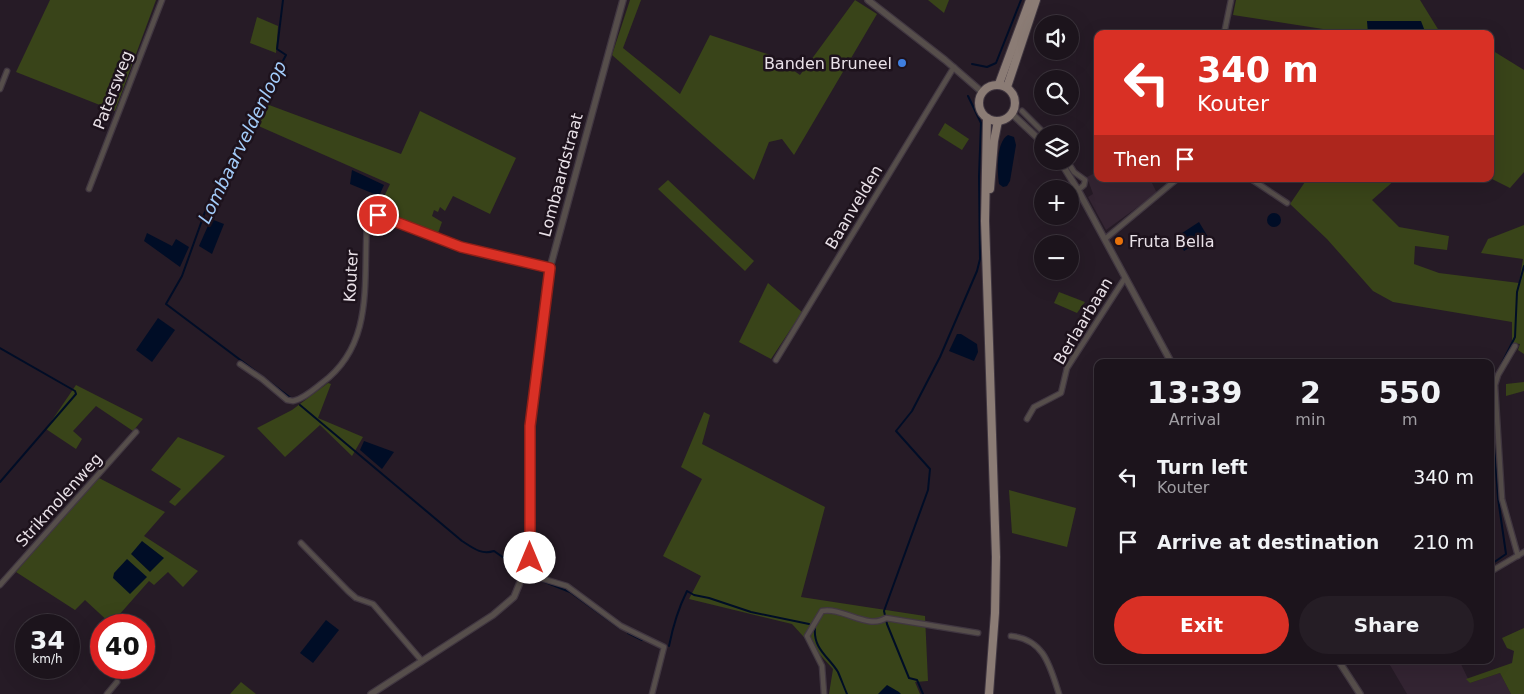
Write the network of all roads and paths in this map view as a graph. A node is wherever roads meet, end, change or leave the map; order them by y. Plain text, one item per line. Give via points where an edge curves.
1 (162, 0) edge
2 (623, 0) edge
3 (1030, 0) edge
4 (1036, 0) edge
5 (1231, 0) edge
6 (871, 1) edge
7 (1225, 30) edge
8 (954, 67) junction
9 (6, 72) dead end
10 (998, 84) junction
11 (1007, 87) junction
12 (0, 89) edge
13 (982, 92) junction
14 (1022, 111) dead end
15 (1012, 114) junction
16 (987, 118) junction
17 (998, 121) junction
18 (1035, 125) edge
19 (1034, 135) edge
20 (1073, 170) edge
21 (1173, 182) edge
22 (1256, 182) edge
23 (89, 189) dead end
24 (1079, 189) edge
25 (1079, 192) edge
26 (1287, 203) dead end
27 (1105, 239) junction
28 (987, 246) junction
29 (550, 268) junction
30 (1125, 278) junction
31 (1515, 346) dead end
32 (1169, 359) edge
33 (776, 360) dead end
34 (240, 364) dead end
35 (1027, 419) dead end
36 (136, 432) dead end
37 (301, 543) dead end
38 (1524, 552) edge
39 (1518, 556) junction
40 (526, 569) junction
41 (1494, 570) edge
42 (0, 585) edge
43 (978, 633) dead end
44 (1011, 636) dead end
45 (422, 661) junction
46 (1341, 664) edge
47 (117, 682) dead end
48 (106, 694) edge
49 (371, 694) edge
50 (652, 694) edge
51 (824, 694) edge
52 (989, 694) edge
53 (1058, 694) edge
54 (1360, 694) edge

1 - 23 street, Patersweg
2 - 29 street, Lombaardstraat
3 - 10 main road
4 - 11 main road
5 - 7 street
6 - 8 street
8 - 13 street
8 - 33 street, Baanvelden
9 - 12 street
10 - 11 main road
10 - 13 main road
11 - 15 main road via 1016,101
13 - 16 main road via 979,106
14 - 18 street
15 - 17 main road
15 - 19 street
16 - 17 main road
16 - 28 main road
17 - 28 main road via 990,179
20 - 24 street via 1085,180
21 - 27 street
22 - 26 street
25 - 27 street, Berlaarbaan
27 - 30 street, Berlaarbaan
28 - 52 main road via 996,557
29 - 34 street, Kouter via 461,247 372,215 367,223 359,334 339,369 293,402
29 - 40 street, Lombaardstraat via 530,426 530,558
30 - 32 street, Berlaarbaan
30 - 35 street, Berlaarbaan via 1067,368 1061,393 1034,407
31 - 39 street via 1495,385 1502,499
36 - 42 street, Strikmolenweg
37 - 45 street via 356,598 373,604
38 - 39 street
39 - 41 street
40 - 45 street, Lombaardstraat via 514,597 493,615
40 - 50 street via 537,577 567,586 622,626 664,647
43 - 51 street via 886,618 874,623 833,609 822,611 807,636 822,666
44 - 53 street via 1024,637 1044,654
45 - 49 street, Lombaardstraat
46 - 54 street
47 - 48 street

